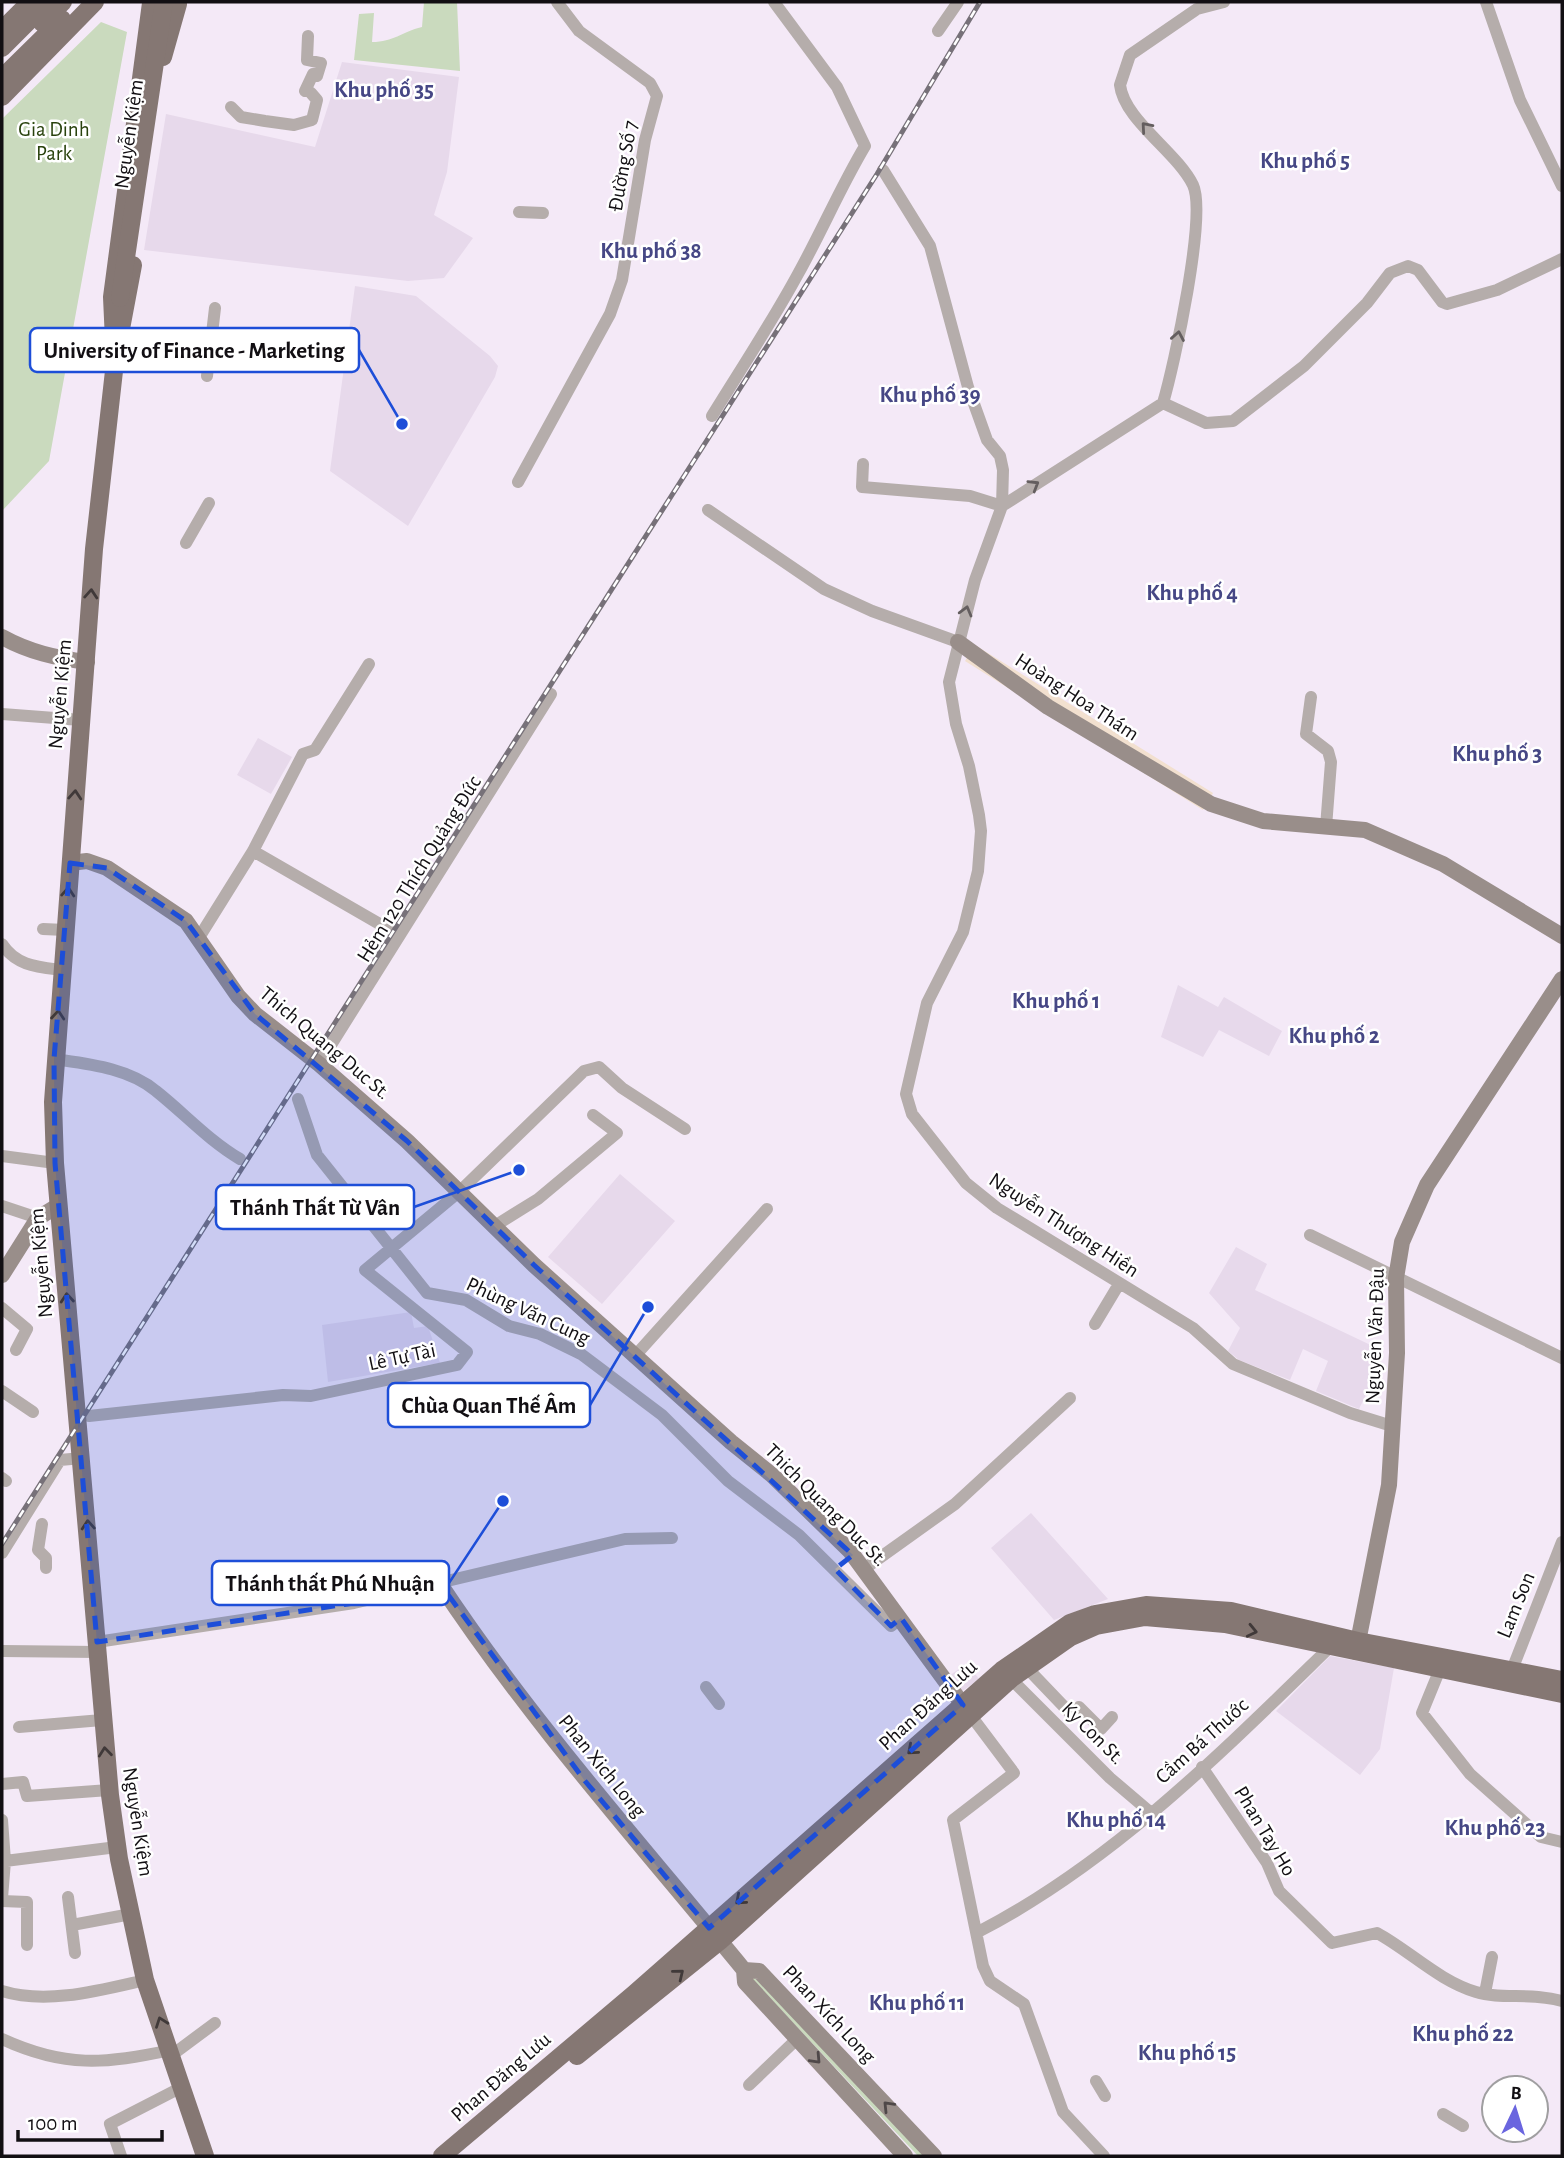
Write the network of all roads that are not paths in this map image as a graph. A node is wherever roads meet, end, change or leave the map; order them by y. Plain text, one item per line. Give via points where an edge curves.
1 (30, 2) edge
2 (49, 2) edge
3 (63, 2) edge
4 (79, 2) edge
5 (95, 2) edge
6 (164, 2) edge
7 (556, 2) edge
8 (774, 2) edge
9 (958, 2) edge
10 (1224, 2) edge
11 (1486, 2) edge
12 (1197, 6) edge
13 (2, 30) edge
14 (938, 31) dead end
15 (308, 36) dead end
16 (2, 48) edge
17 (2, 62) edge
18 (2, 78) edge
19 (2, 97) edge
20 (231, 107) dead end
21 (883, 170) dead end
22 (1562, 186) edge
23 (519, 212) dead end
24 (542, 213) dead end
25 (1562, 259) edge
26 (215, 307) dead end
27 (115, 354) junction
28 (206, 376) dead end
29 (1163, 403) junction
30 (712, 416) dead end
31 (863, 464) dead end
32 (518, 482) dead end
33 (209, 503) dead end
34 (1002, 506) junction
35 (708, 510) dead end
36 (186, 543) dead end
37 (2, 637) edge
38 (958, 642) junction
39 (87, 662) junction
40 (369, 664) dead end
41 (551, 694) dead end
42 (1311, 697) dead end
43 (2, 714) edge
44 (81, 720) junction
45 (1326, 827) junction
46 (253, 851) junction
47 (70, 863) junction
48 (43, 929) dead end
49 (65, 930) junction
50 (390, 930) dead end
51 (200, 936) junction
52 (1562, 936) edge
53 (2, 944) edge
54 (62, 970) junction
55 (1562, 979) edge
56 (54, 1059) junction
57 (319, 1064) junction
58 (298, 1099) dead end
59 (593, 1115) dead end
60 (685, 1129) dead end
61 (2, 1156) edge
62 (240, 1159) dead end
63 (55, 1163) junction
64 (459, 1192) junction
65 (59, 1205) junction
66 (2, 1206) edge
67 (767, 1209) dead end
68 (38, 1218) junction
69 (493, 1227) junction
70 (1310, 1235) dead end
71 (390, 1248) junction
72 (2, 1275) edge
73 (1395, 1278) junction
74 (1119, 1284) junction
75 (2, 1308) edge
76 (1095, 1324) dead end
77 (16, 1350) dead end
78 (1561, 1353) edge
79 (634, 1357) junction
80 (2, 1391) edge
81 (1070, 1398) dead end
82 (33, 1412) dead end
83 (89, 1416) dead end
84 (1392, 1426) junction
85 (82, 1458) junction
86 (41, 1524) dead end
87 (672, 1538) dead end
88 (1562, 1542) edge
89 (2, 1553) edge
90 (853, 1555) junction
91 (46, 1568) dead end
92 (835, 1569) junction
93 (864, 1569) junction
94 (438, 1581) junction
95 (876, 1583) junction
96 (861, 1595) junction
97 (901, 1618) junction
98 (1330, 1641) junction
99 (97, 1647) junction
100 (1357, 1647) junction
101 (2, 1651) edge
102 (1027, 1668) junction
103 (1440, 1669) junction
104 (1509, 1676) junction
105 (1011, 1679) junction
106 (1562, 1681) edge
107 (706, 1687) dead end
108 (1562, 1693) edge
109 (719, 1704) dead end
110 (968, 1711) junction
111 (1112, 1717) dead end
112 (102, 1720) junction
113 (19, 1727) dead end
114 (1202, 1767) junction
115 (2, 1784) edge
116 (109, 1790) junction
117 (1150, 1812) junction
118 (2, 1821) edge
119 (1562, 1842) edge
120 (117, 1847) junction
121 (5, 1861) junction
122 (68, 1897) dead end
123 (2, 1900) edge
124 (131, 1914) junction
125 (72, 1926) junction
126 (978, 1932) junction
127 (715, 1934) junction
128 (27, 1945) dead end
129 (75, 1953) dead end
130 (1492, 1957) dead end
131 (744, 1970) junction
132 (145, 1980) junction
133 (2, 1991) edge
134 (1486, 1993) junction
135 (1562, 2001) edge
136 (215, 2023) dead end
137 (2, 2039) edge
138 (797, 2039) junction
139 (172, 2053) junction
140 (1096, 2081) dead end
141 (750, 2085) dead end
142 (181, 2087) junction
143 (1105, 2096) dead end
144 (1443, 2115) dead end
145 (1462, 2126) dead end
146 (121, 2156) edge
147 (205, 2156) edge
148 (442, 2156) edge
149 (455, 2156) edge
150 (905, 2156) edge
151 (934, 2156) edge
152 (1104, 2156) edge

1 - 13 main road
2 - 16 main road
3 - 17 main road
4 - 18 main road
5 - 19 main road
6 - 27 main road, bridge
6 - 27 main road, Nguyễn Kiệm via 162,61 129,296
6 - 27 main road, Nguyễn Kiệm via 112,297
7 - 32 street, Đường Số 7 via 579,31 650,83 657,96 645,140 622,279 610,314
8 - 30 street via 837,87 865,146 797,276
9 - 14 street
10 - 12 street
11 - 22 street via 1520,100
29 -> 12 street via 1184,306 1197,209 1193,186 1139,119 1120,85 1130,55
15 - 20 street via 307,60 321,63 308,92 317,100 312,120 294,125 265,121 241,117
21 - 34 street via 930,246 968,387 987,440 1000,456
23 - 24 street
25 - 29 street via 1497,289 1447,304 1418,270 1408,266 1390,273 1304,366 1233,421 1206,423
26 - 28 street
39 -> 27 main road, Nguyễn Kiệm
34 -> 29 street
31 - 34 street via 862,487 970,496
33 - 36 street
38 -> 34 street, Nguyễn Thượng Hiền
35 - 38 street, Hoàng Hoa Thám via 824,589
37 - 39 street via 58,659
38 - 45 street, Hoàng Hoa Thám via 1048,707 1210,804 1263,821
38 - 74 street, Nguyễn Thượng Hiền via 949,682 981,831 978,871 963,932 927,1003 906,1094 912,1114 966,1183 997,1208
39 - 44 main road, Nguyễn Kiệm
40 - 46 street via 315,750 303,754
41 - 57 street, Hẻm 120 Thích Quảng Đức via 461,829
42 - 45 street via 1306,734 1328,751 1331,762
43 - 44 street
47 -> 44 main road, Nguyễn Kiệm
45 - 52 street, Hoàng Hoa Thám via 1365,831 1443,864
46 - 50 street
46 - 51 street
49 -> 47 main road, Nguyễn Kiệm
47 - 51 street, Thich Quang Duc St. via 87,861 107,868 187,921
48 - 49 street
49 - 54 main road, Nguyễn Kiệm
51 - 57 street, Thich Quang Duc St. via 238,996
53 - 54 street via 9,956 27,965
56 -> 54 main road, Nguyễn Kiệm
55 - 73 street, Nguyễn Văn Đậu via 1427,1185 1402,1242
56 - 62 street via 120,1073 155,1090
56 - 63 main road, Nguyễn Kiệm
57 - 64 street, Thich Quang Duc St.
58 - 71 street, Phùng Văn Cung via 317,1156
59 - 69 street via 617,1133 538,1199
60 - 64 street, Lê Tự Tài via 622,1088 599,1067 584,1071
61 - 63 street
63 - 65 main road, Nguyễn Kiệm
64 - 69 street
64 - 71 street, Lê Tự Tài
65 - 68 street
85 -> 65 main road, Nguyễn Kiệm
66 - 68 street
67 - 79 street
68 - 72 street
69 - 79 street, Thich Quang Duc St.
70 - 73 street
71 - 83 street, Lê Tự Tài via 365,1270 467,1352 457,1365 311,1396 283,1395
71 - 92 street, Phùng Văn Cung via 427,1293 466,1300 509,1326 540,1334 581,1354 662,1415 728,1481
73 - 78 street
73 - 84 street, Nguyễn Văn Đậu via 1397,1353
74 - 76 street
74 - 84 street, Nguyễn Thượng Hiền via 1193,1328 1233,1364
75 - 77 street via 27,1329
79 - 90 street, Thich Quang Duc St. via 772,1475
80 - 82 street
81 - 93 street via 955,1504
84 - 100 street, Nguyễn Văn Đậu via 1385,1512
85 - 89 street via 60,1460
99 -> 85 main road, Nguyễn Kiệm
86 - 91 street via 38,1550 46,1558
87 - 94 street via 625,1539
88 - 104 street, Lam Son
90 - 92 street
90 - 93 street, Thich Quang Duc St.
92 - 96 street, Phùng Văn Cung
93 - 95 street, Thich Quang Duc St.
94 - 99 street via 389,1597
94 - 127 street, Phan Xich Long via 477,1641 585,1781
95 - 96 street
95 - 97 street, Thich Quang Duc St.
96 - 97 street, Phùng Văn Cung via 891,1626
97 - 110 street, Thich Quang Duc St.
98 - 100 main road, Phan Đăng Lưu
102 -> 98 main road, Phan Đăng Lưu via 1083,1632 1145,1617
98 - 110 main road, Phan Đăng Lưu via 1231,1611 1173,1605 1119,1608 1070,1623 1002,1670
98 - 114 street, Cầm Bá Thước
99 - 101 street
99 - 112 main road, Nguyễn Kiệm
100 - 103 main road, Phan Đăng Lưu
100 - 104 main road, Phan Đăng Lưu
102 - 105 main road, Phan Đăng Lưu
102 - 111 street via 1072,1714 1079,1707 1101,1729
103 - 104 main road, Phan Đăng Lưu
103 - 119 street via 1422,1713 1470,1774 1541,1837
104 - 106 main road, Phan Đăng Lưu
104 - 108 main road, Phan Đăng Lưu
105 - 110 main road, Phan Đăng Lưu
105 - 117 street, Ky Con St.
107 - 109 street
110 - 126 street via 1014,1773 953,1820
110 - 127 main road, Phan Đăng Lưu
112 - 113 street
116 -> 112 main road, Nguyễn Kiệm
114 - 117 street, Cầm Bá Thước
114 - 134 street, Phan Tay Ho via 1267,1863 1279,1891 1332,1943 1377,1933 1436,1973
115 - 116 street via 23,1782 27,1796
116 - 120 main road, Nguyễn Kiệm
117 - 126 street, Cầm Bá Thước via 1026,1908
118 - 121 street
120 - 121 street
120 - 124 main road, Nguyễn Kiệm
121 - 123 street
122 - 125 street
123 - 128 street via 27,1902
124 - 125 street
124 - 132 main road, Nguyễn Kiệm
125 - 129 street
126 - 152 street via 990,1981 1024,2004 1063,2112
127 - 131 street, Phan Xich Long
127 - 148 main road, Phan Đăng Lưu
149 -> 127 main road, Phan Đăng Lưu
130 - 134 street
131 - 138 street, Phan Xích Long via 745,1982
151 -> 131 street, Phan Xích Long via 760,1971
132 - 133 street via 90,1993
139 -> 132 main road, Nguyễn Kiệm
134 - 135 street, Phan Tay Ho via 1539,1994
136 - 139 street
137 - 139 street via 47,2055 90,2063
138 - 141 street
138 -> 150 street, Phan Xích Long
139 - 142 main road, Nguyễn Kiệm
140 - 143 street
142 - 146 street via 110,2124
142 - 147 main road, Nguyễn Kiệm
144 - 145 street

